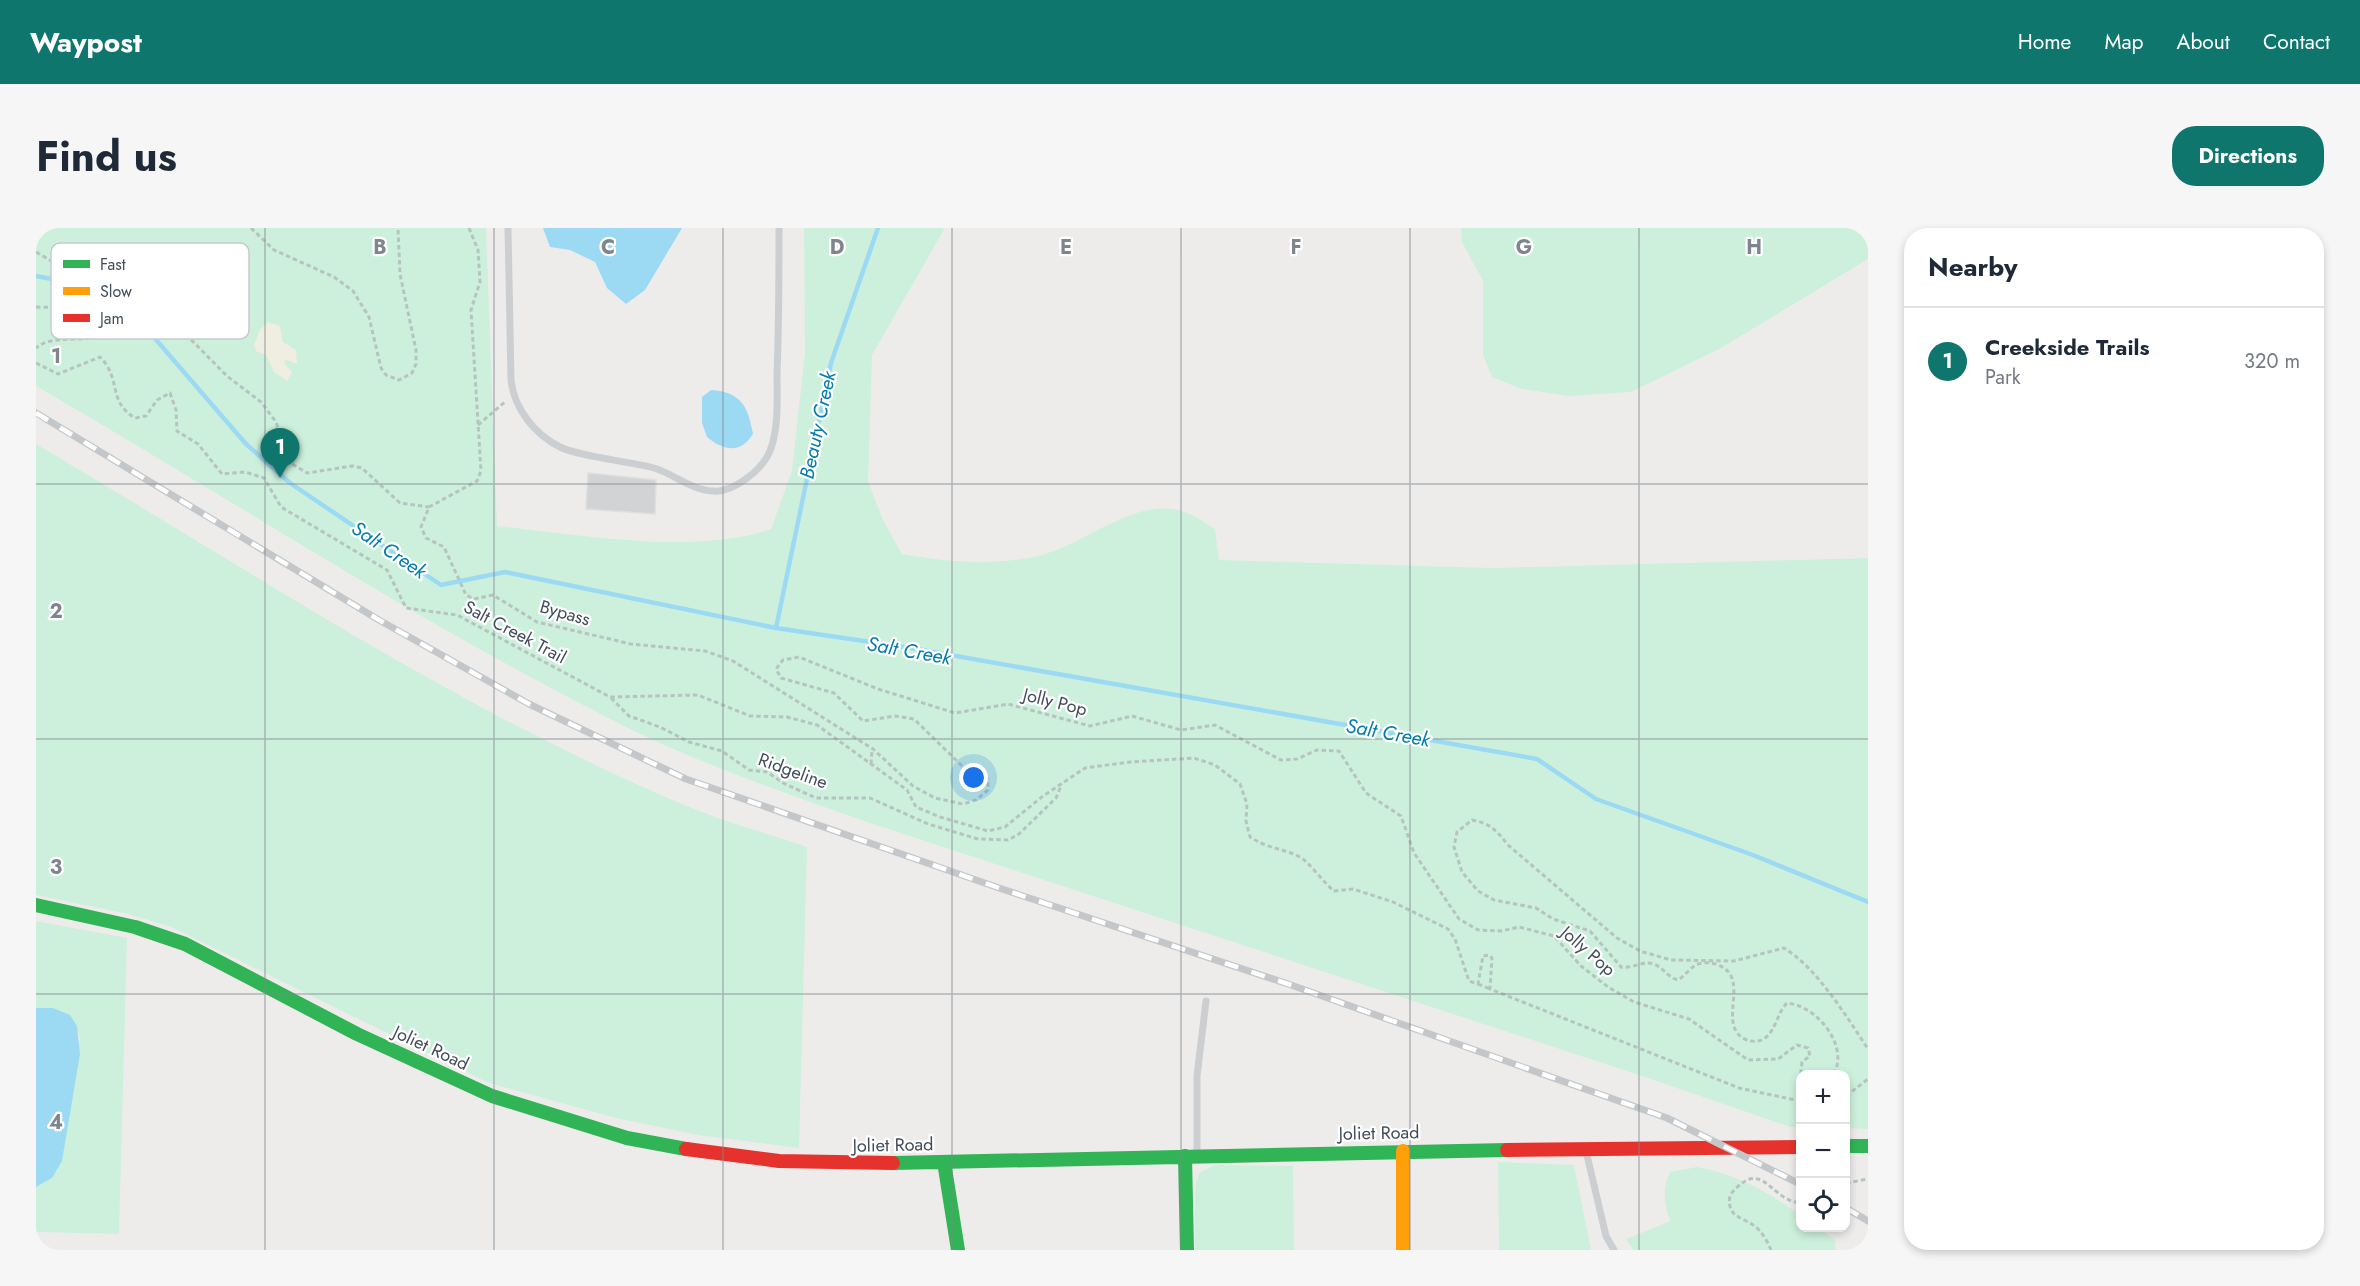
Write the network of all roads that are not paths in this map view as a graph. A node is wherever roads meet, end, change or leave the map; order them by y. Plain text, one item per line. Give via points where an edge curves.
1 (508, 228) edge
2 (780, 228) edge
3 (36, 905) edge
4 (1206, 1001) dead end
5 (1850, 1146) edge
6 (1868, 1146) edge
7 (1796, 1147) edge
8 (1585, 1149) junction
9 (1402, 1151) junction
10 (1191, 1156) junction
11 (944, 1162) junction
12 (958, 1250) edge
13 (1187, 1250) edge
14 (1402, 1250) edge
15 (1614, 1250) edge

1 - 2 lane via 509,352 512,393 520,410 537,430 561,448 656,468 714,492 732,488 770,452 776,419
3 - 11 main road, Joliet Road via 135,927 185,944 357,1034 492,1096 627,1138 779,1161
4 - 10 lane
5 - 6 main road
7 - 8 main road, Joliet Road
8 - 9 main road, Joliet Road
8 - 15 lane via 1606,1236
9 - 10 main road, Joliet Road
9 - 14 main road
10 - 11 main road, Joliet Road
10 - 13 main road
11 - 12 main road

